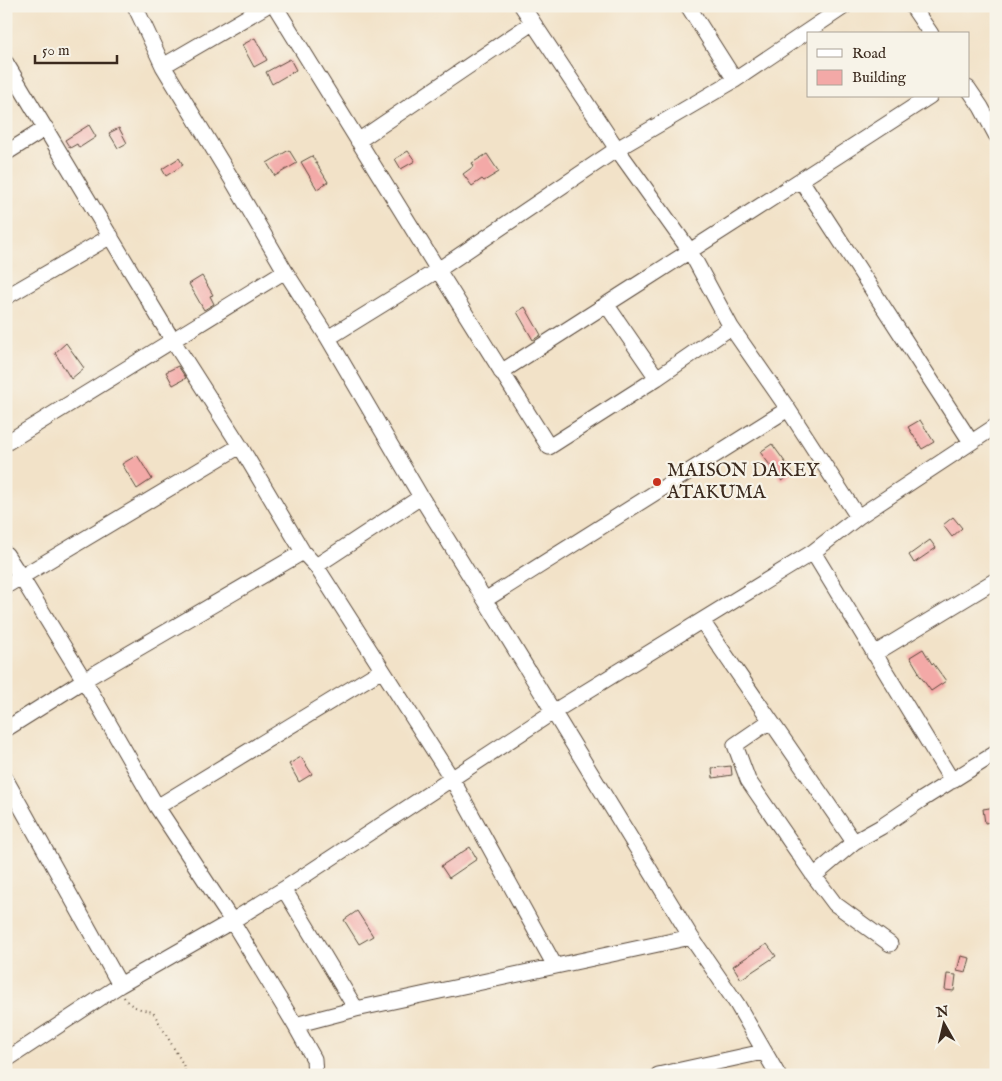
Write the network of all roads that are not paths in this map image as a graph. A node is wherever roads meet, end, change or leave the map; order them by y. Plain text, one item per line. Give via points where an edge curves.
1 (135, 6) edge
2 (266, 6) edge
3 (275, 6) edge
4 (522, 6) edge
5 (688, 6) edge
6 (845, 6) edge
7 (912, 6) edge
8 (532, 22) junction
9 (930, 32) edge
10 (6, 63) edge
11 (163, 66) junction
12 (735, 80) junction
13 (970, 91) edge
14 (927, 98) edge
15 (46, 128) junction
16 (996, 136) edge
17 (358, 141) junction
18 (617, 149) junction
19 (6, 153) edge
20 (802, 180) junction
21 (111, 236) junction
22 (690, 251) junction
23 (438, 270) junction
24 (285, 271) junction
25 (6, 297) edge
26 (606, 304) junction
27 (731, 327) junction
28 (328, 338) junction
29 (173, 341) junction
30 (501, 372) junction
31 (657, 378) junction
32 (788, 409) junction
33 (996, 426) edge
34 (971, 442) junction
35 (6, 444) edge
36 (240, 446) junction
37 (421, 497) junction
38 (858, 517) junction
39 (303, 552) junction
40 (813, 552) junction
41 (6, 554) edge
42 (316, 566) junction
43 (22, 577) junction
44 (996, 580) edge
45 (6, 586) edge
46 (485, 600) junction
47 (702, 621) junction
48 (874, 654) junction
49 (382, 670) junction
50 (84, 680) junction
51 (553, 712) junction
52 (770, 721) junction
53 (6, 729) edge
54 (996, 753) edge
55 (452, 779) junction
56 (6, 780) edge
57 (952, 781) junction
58 (157, 807) junction
59 (854, 842) junction
60 (814, 876) junction
61 (284, 889) junction
62 (232, 921) junction
63 (691, 938) junction
64 (890, 944) dead end
65 (555, 966) junction
66 (120, 985) junction
67 (356, 1009) junction
68 (295, 1025) junction
69 (763, 1052) junction
70 (7, 1056) edge
71 (664, 1074) edge
72 (315, 1075) edge
73 (778, 1075) edge

1 - 11 street
2 - 11 street
3 - 17 street
4 - 8 street
5 - 12 street
6 - 12 street
7 - 9 street
8 - 17 street
8 - 18 street
10 - 15 street
11 - 24 street
12 - 18 street
13 - 16 street
14 - 20 street
15 - 19 street
15 - 21 street
17 - 23 street
18 - 22 street
18 - 23 street
20 - 22 street
20 - 34 street
21 - 25 street
21 - 29 street
22 - 26 street
22 - 27 street
23 - 28 street
23 - 30 street
24 - 28 street
24 - 29 street
26 - 30 street
26 - 31 street
27 - 31 street
27 - 32 street
28 - 37 street
29 - 35 street
29 - 36 street
30 - 31 street via 549,447
32 - 38 street
32 - 46 street
33 - 34 street
34 - 38 street
36 - 39 street
36 - 43 street
37 - 42 street
37 - 46 street
38 - 40 street
39 - 42 street
39 - 50 street
40 - 47 street
40 - 48 street
41 - 43 street
42 - 49 street
43 - 45 street
43 - 50 street
44 - 48 street
46 - 51 street
47 - 51 street
47 - 52 street
48 - 57 street
49 - 55 street
49 - 58 street
50 - 53 street
50 - 58 street
51 - 55 street
51 - 63 street
52 - 59 street
52 - 60 street via 735,745 748,780
54 - 57 street
55 - 61 street
55 - 65 street
56 - 66 street
57 - 59 street
58 - 62 street
59 - 60 street
60 - 64 street via 835,904
61 - 62 street
61 - 67 street
62 - 66 street
62 - 68 street
63 - 65 street
63 - 69 street via 737,1004
65 - 67 street
66 - 70 street
67 - 68 street
68 - 72 street via 314,1059
69 - 71 street
69 - 73 street

